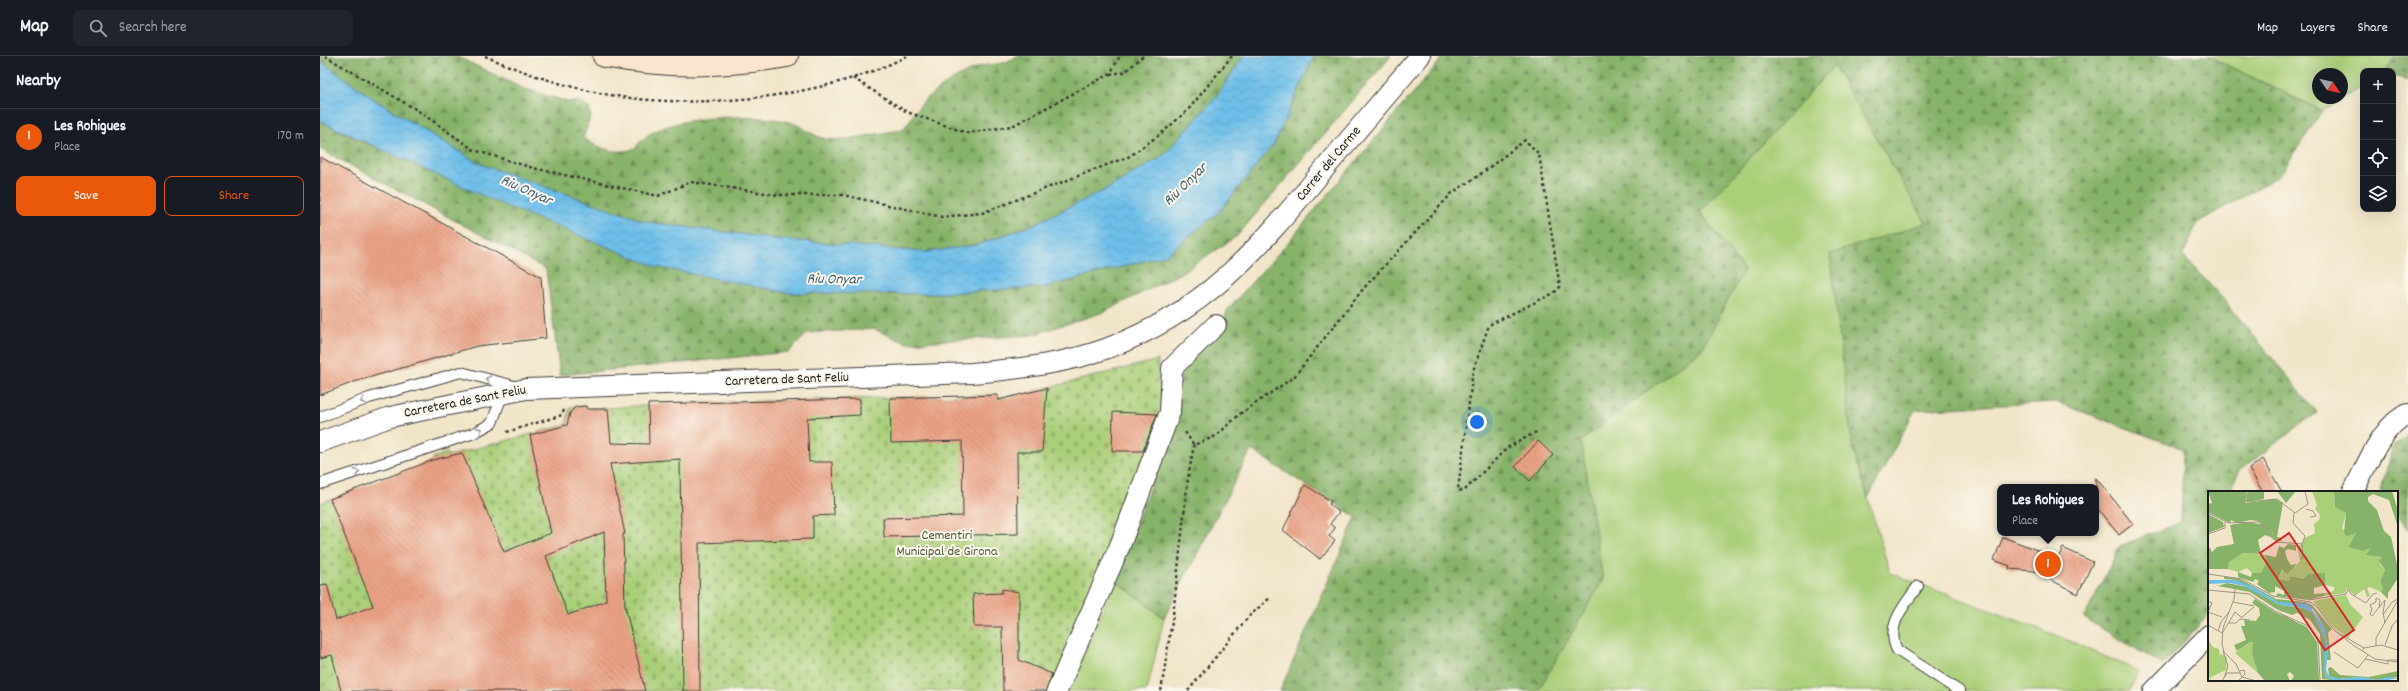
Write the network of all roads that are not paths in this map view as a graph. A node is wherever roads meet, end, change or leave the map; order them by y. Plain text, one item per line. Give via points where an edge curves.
1 (604, 56) edge
2 (787, 56) edge
3 (1420, 56) edge
4 (1236, 269) joint
5 (1216, 325) dead end
6 (526, 389) junction
7 (503, 393) junction
8 (2408, 414) edge
9 (320, 417) edge
10 (320, 442) edge
11 (320, 484) edge
12 (2354, 491) edge
13 (1918, 586) dead end
14 (2208, 636) edge
15 (1057, 691) edge
16 (1959, 691) edge
17 (2154, 691) edge

1 - 2 main road via 648,64 694,66 746,64
3 - 4 street, Carrer del Carme via 1268,236
4 - 6 street, Carretera de Sant Feliu via 1183,310 1148,330 1108,348 1028,368 972,373
5 - 15 street via 1172,368 1170,412 1121,543
6 - 7 street, Carretera de Sant Feliu
6 -> 9 lane via 461,372 369,398
7 - 10 street, Carretera de Sant Feliu via 390,417
11 -> 7 lane via 474,433 492,423
8 - 12 street via 2401,417 2379,442
13 - 16 lane via 1893,625 1892,641 1897,650
14 - 17 street

